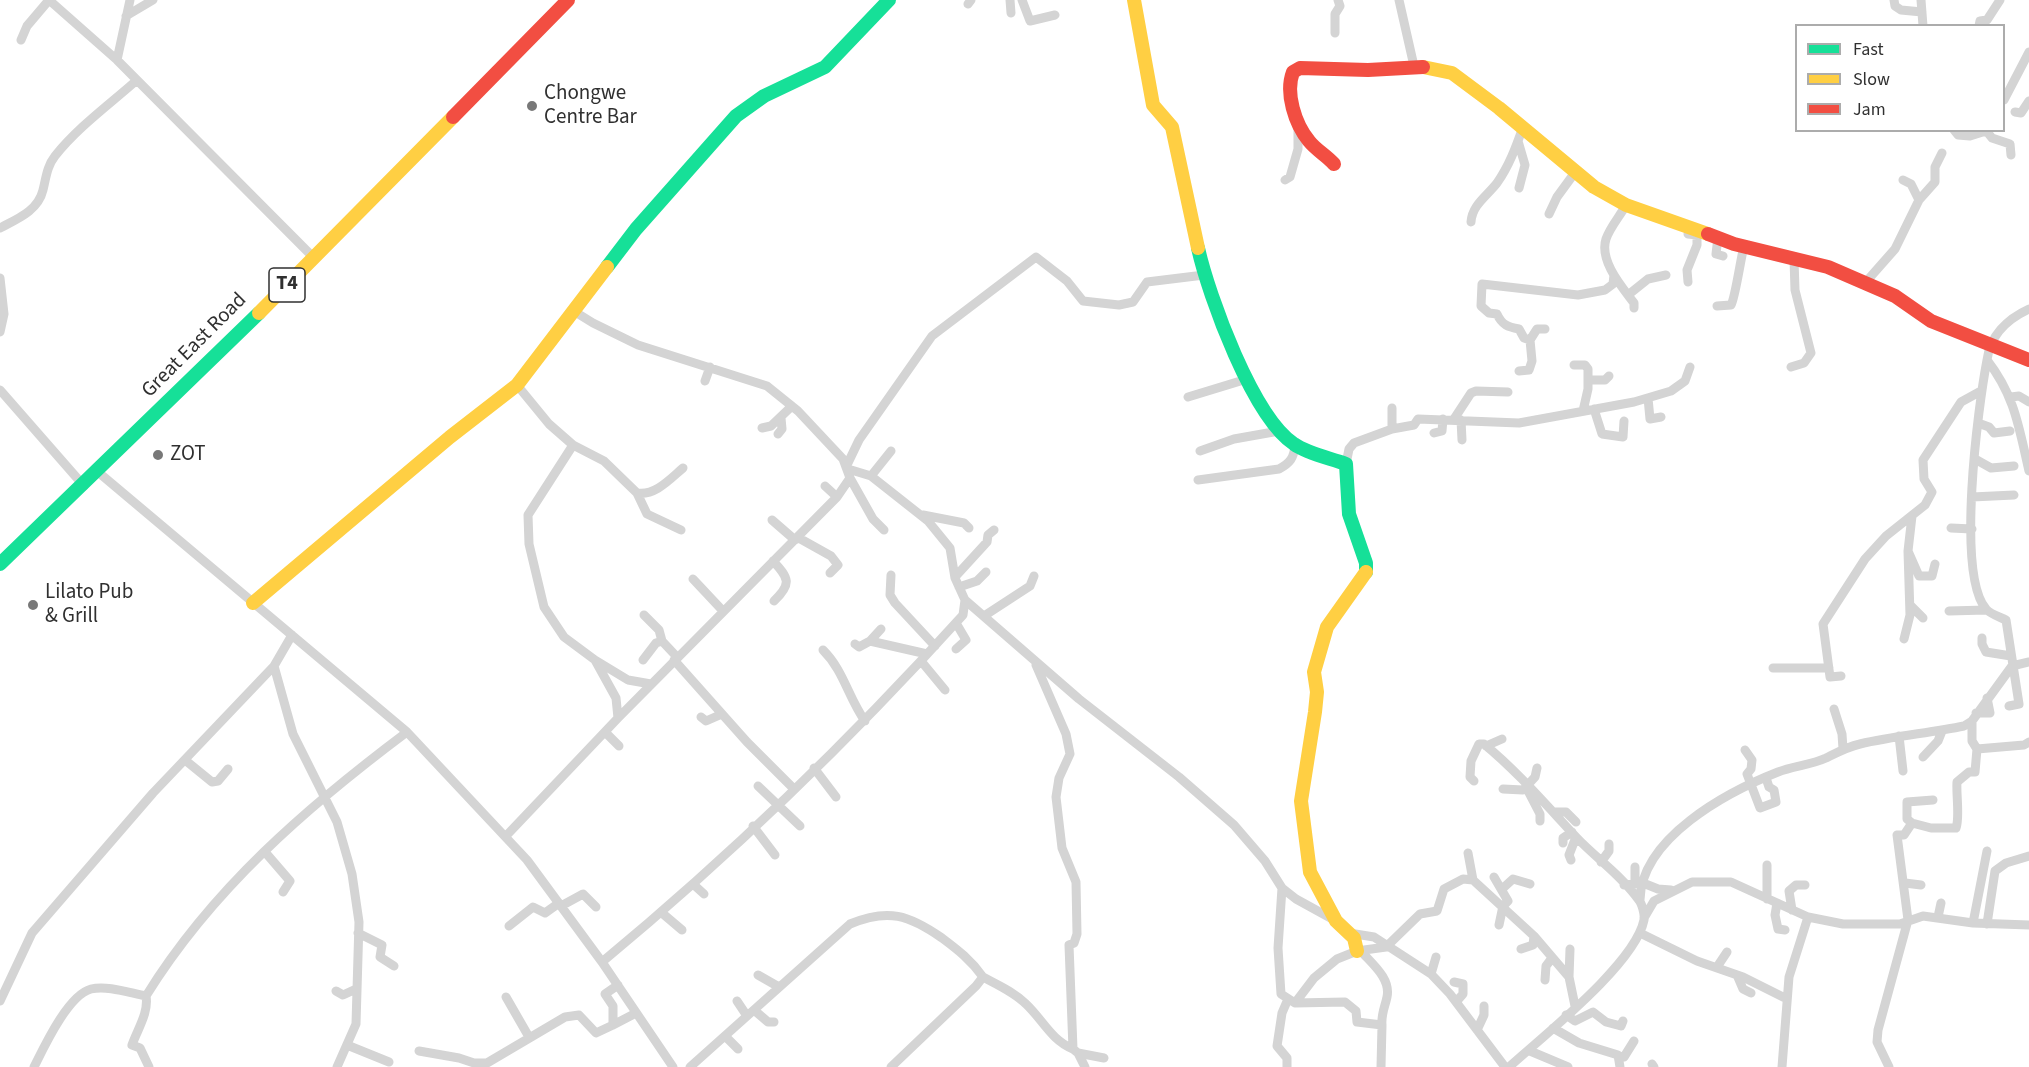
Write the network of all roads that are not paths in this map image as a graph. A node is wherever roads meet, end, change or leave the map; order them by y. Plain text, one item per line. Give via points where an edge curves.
1 (49, 0) edge
2 (130, 0) edge
3 (153, 0) edge
4 (568, 0) edge
5 (889, 0) edge
6 (1010, 0) edge
7 (1022, 0) edge
8 (1134, 0) edge
9 (1338, 0) edge
10 (1399, 0) edge
11 (1894, 0) edge
12 (1921, 0) edge
13 (2000, 0) edge
14 (1922, 12) junction
15 (1011, 13) dead end
16 (1054, 15) dead end
17 (126, 16) junction
18 (1923, 24) edge
19 (1979, 24) edge
20 (1335, 33) dead end
21 (21, 40) dead end
22 (2029, 52) edge
23 (117, 60) junction
24 (1414, 66) junction
25 (137, 80) junction
26 (2005, 98) edge
27 (2029, 101) edge
28 (2015, 112) dead end
29 (1298, 122) junction
30 (1522, 127) junction
31 (1956, 132) edge
32 (1988, 132) edge
33 (1518, 141) junction
34 (1942, 153) dead end
35 (2011, 155) dead end
36 (1334, 164) dead end
37 (1576, 171) junction
38 (1285, 180) dead end
39 (1903, 180) dead end
40 (1519, 188) dead end
41 (1919, 200) junction
42 (1626, 205) junction
43 (1549, 214) dead end
44 (1471, 222) dead end
45 (1676, 223) junction
46 (0, 228) edge
47 (1718, 237) junction
48 (1744, 246) junction
49 (1723, 256) dead end
50 (314, 258) junction
51 (1794, 259) junction
52 (1204, 275) junction
53 (1614, 275) junction
54 (1666, 275) dead end
55 (0, 278) edge
56 (1688, 282) dead end
57 (1865, 283) junction
58 (1628, 295) junction
59 (1717, 306) dead end
60 (1634, 308) dead end
61 (2029, 309) edge
62 (572, 310) junction
63 (1545, 329) dead end
64 (0, 332) edge
65 (1530, 340) junction
66 (1989, 344) junction
67 (2028, 356) edge
68 (1987, 360) junction
69 (1574, 365) dead end
70 (1791, 367) dead end
71 (710, 368) junction
72 (1690, 368) dead end
73 (1519, 370) dead end
74 (1609, 376) dead end
75 (1247, 379) junction
76 (1588, 380) junction
77 (705, 381) dead end
78 (517, 385) junction
79 (0, 390) edge
80 (1508, 392) dead end
81 (1981, 392) junction
82 (1188, 397) dead end
83 (2010, 397) junction
84 (1648, 398) junction
85 (2029, 402) edge
86 (792, 406) junction
87 (1392, 408) dead end
88 (1594, 409) junction
89 (1583, 411) junction
90 (1661, 417) dead end
91 (781, 418) junction
92 (1443, 419) junction
93 (1458, 419) junction
94 (1624, 422) dead end
95 (1978, 423) junction
96 (762, 428) dead end
97 (1392, 429) junction
98 (1279, 430) junction
99 (2010, 430) dead end
100 (1434, 432) dead end
101 (778, 434) dead end
102 (1462, 440) dead end
103 (1354, 443) junction
104 (573, 445) junction
105 (1295, 445) junction
106 (891, 451) dead end
107 (1200, 451) dead end
108 (1330, 456) junction
109 (2027, 456) edge
110 (1975, 459) junction
111 (1346, 464) junction
112 (2014, 466) dead end
113 (683, 468) dead end
114 (848, 470) junction
115 (2029, 471) edge
116 (98, 472) junction
117 (871, 476) junction
118 (1198, 480) dead end
119 (84, 486) junction
120 (825, 486) dead end
121 (637, 493) junction
122 (2014, 495) dead end
123 (837, 497) junction
124 (1972, 497) junction
125 (920, 515) junction
126 (1912, 516) junction
127 (772, 520) dead end
128 (969, 528) dead end
129 (1951, 528) dead end
130 (1971, 529) junction
131 (681, 530) dead end
132 (884, 530) dead end
133 (993, 530) dead end
134 (796, 538) junction
135 (1908, 551) junction
136 (773, 561) junction
137 (0, 564) edge
138 (1935, 564) dead end
139 (986, 572) dead end
140 (830, 573) dead end
141 (891, 575) dead end
142 (1034, 576) dead end
143 (955, 577) junction
144 (693, 579) dead end
145 (959, 587) junction
146 (965, 600) junction
147 (774, 601) dead end
148 (253, 603) junction
149 (1910, 605) junction
150 (1986, 609) junction
151 (1949, 611) dead end
152 (723, 612) junction
153 (644, 615) dead end
154 (984, 616) junction
155 (1923, 618) dead end
156 (956, 623) junction
157 (881, 629) dead end
158 (292, 634) junction
159 (1982, 638) dead end
160 (1904, 639) dead end
161 (662, 641) junction
162 (870, 642) junction
163 (855, 644) dead end
164 (935, 646) junction
165 (956, 649) dead end
166 (1024, 649) junction
167 (823, 650) dead end
168 (924, 658) junction
169 (676, 659) junction
170 (595, 660) junction
171 (643, 660) dead end
172 (2011, 661) junction
173 (2029, 662) edge
174 (274, 666) junction
175 (1773, 668) dead end
176 (1829, 668) junction
177 (1841, 676) dead end
178 (651, 684) junction
179 (945, 690) dead end
180 (2009, 706) dead end
181 (1834, 709) dead end
182 (722, 714) junction
183 (701, 717) dead end
184 (1974, 717) junction
185 (618, 718) junction
186 (865, 721) junction
187 (1942, 731) junction
188 (407, 732) junction
189 (605, 732) junction
190 (1842, 733) junction
191 (1899, 736) junction
192 (1502, 739) dead end
193 (2029, 742) edge
194 (1864, 743) junction
195 (620, 746) dead end
196 (1486, 746) junction
197 (1843, 749) junction
198 (1977, 749) junction
199 (1745, 750) dead end
200 (1923, 757) dead end
201 (184, 760) junction
202 (814, 768) junction
203 (1537, 768) dead end
204 (228, 769) dead end
205 (1903, 771) dead end
206 (1766, 778) junction
207 (1474, 781) dead end
208 (1751, 784) junction
209 (758, 786) dead end
210 (1527, 786) junction
211 (794, 788) junction
212 (1503, 789) dead end
213 (325, 794) junction
214 (836, 797) dead end
215 (1933, 800) dead end
216 (776, 804) junction
217 (1554, 812) junction
218 (1540, 821) dead end
219 (1576, 822) dead end
220 (1912, 823) junction
221 (753, 826) junction
222 (800, 826) dead end
223 (1574, 835) junction
224 (506, 836) junction
225 (1563, 843) dead end
226 (1609, 844) dead end
227 (265, 852) junction
228 (1468, 853) dead end
229 (775, 855) dead end
230 (2029, 856) edge
231 (1571, 860) dead end
232 (1601, 862) junction
233 (1767, 865) dead end
234 (1635, 867) dead end
235 (1988, 874) junction
236 (1494, 877) dead end
237 (1473, 880) junction
238 (1639, 883) junction
239 (1905, 883) junction
240 (693, 884) junction
241 (1530, 884) dead end
242 (1624, 885) junction
243 (1805, 885) dead end
244 (1921, 885) dead end
245 (1282, 888) junction
246 (1502, 889) junction
247 (1677, 890) junction
248 (283, 892) dead end
249 (704, 894) dead end
250 (1767, 898) junction
251 (1640, 900) junction
252 (1777, 903) junction
253 (1941, 903) dead end
254 (560, 904) junction
255 (1503, 906) junction
256 (596, 907) dead end
257 (1792, 910) junction
258 (662, 913) junction
259 (1808, 917) junction
260 (1938, 917) junction
261 (1644, 918) junction
262 (1908, 920) junction
263 (1336, 921) junction
264 (1973, 923) junction
265 (1987, 924) junction
266 (1499, 925) dead end
267 (2029, 925) edge
268 (509, 926) dead end
269 (682, 930) dead end
270 (1785, 930) dead end
271 (358, 933) junction
272 (1349, 933) junction
273 (1640, 933) junction
274 (1534, 936) junction
275 (1386, 947) junction
276 (1521, 949) dead end
277 (1570, 949) dead end
278 (1359, 950) junction
279 (1727, 952) dead end
280 (1436, 957) dead end
281 (1552, 958) junction
282 (602, 962) junction
283 (394, 966) dead end
284 (1717, 968) junction
285 (1431, 974) junction
286 (758, 975) dead end
287 (1737, 975) junction
288 (983, 977) junction
289 (1569, 977) junction
290 (1545, 980) dead end
291 (1454, 982) dead end
292 (618, 985) junction
293 (779, 987) junction
294 (356, 989) junction
295 (336, 991) dead end
296 (1751, 993) dead end
297 (146, 996) junction
298 (506, 997) dead end
299 (1787, 999) junction
300 (737, 1000) dead end
301 (0, 1001) edge
302 (1292, 1001) junction
303 (1456, 1002) junction
304 (1484, 1006) dead end
305 (1575, 1006) junction
306 (636, 1013) junction
307 (750, 1013) junction
308 (1566, 1015) junction
309 (774, 1022) dead end
310 (1623, 1022) dead end
311 (613, 1025) junction
312 (1382, 1025) junction
313 (1553, 1028) junction
314 (1477, 1030) junction
315 (725, 1036) junction
316 (529, 1037) junction
317 (1634, 1041) dead end
318 (347, 1045) junction
319 (738, 1049) dead end
320 (419, 1051) dead end
321 (1075, 1051) junction
322 (1530, 1051) junction
323 (1624, 1057) dead end
324 (1104, 1058) dead end
325 (389, 1062) dead end
326 (1384, 1065) edge
327 (34, 1067) edge
328 (149, 1067) edge
329 (337, 1067) edge
330 (673, 1067) edge
331 (690, 1067) edge
332 (891, 1067) edge
333 (1085, 1067) edge
334 (1287, 1067) edge
335 (1507, 1067) edge
336 (1568, 1067) edge
337 (1620, 1067) edge
338 (1782, 1067) edge
339 (1889, 1067) edge

1 - 21 street via 27,26
1 - 23 street
2 - 17 street
3 - 17 street
4 - 50 main road, Great East Road / T4
5 - 62 main road via 825,67 764,96 736,116 636,229
6 - 15 street
7 - 16 street via 1030,21
8 - 52 main road via 1153,105 1172,127
9 - 20 street
10 - 24 street
11 - 14 street via 1901,10
12 - 14 street
13 - 19 street via 1987,20
14 - 18 street
17 - 23 street
22 - 26 street
23 - 25 street
24 - 29 main road via 1368,70 1300,68 1293,72 1289,84
24 - 30 main road via 1452,74
25 - 46 street via 57,154 47,170 37,205
25 - 50 street
27 - 28 street via 2021,114
29 - 36 main road via 1308,141
29 - 38 street via 1298,149 1290,177
30 - 33 street
30 - 37 main road
31 - 32 street
32 - 35 street via 1992,138 2010,144
33 - 40 street via 1525,165
33 - 44 street via 1497,183 1472,212
34 - 41 street via 1935,167 1935,182
37 - 42 main road via 1594,187
37 - 43 street
39 - 41 street via 1911,184
41 - 57 street via 1895,249
42 - 45 main road
42 - 53 street via 1605,243
45 - 47 main road
45 - 56 street via 1678,230 1697,236 1687,270
47 - 48 main road
47 - 49 street via 1716,254
48 - 51 main road
48 - 59 street via 1734,302
50 - 116 main road, Great East Road / T4
51 - 57 main road via 1828,267
51 - 70 street via 1795,290 1811,353 1804,363
52 - 75 main road
52 - 114 street via 1147,282 1132,302 1119,305 1083,301 1051,266 1036,257 932,336 859,440
53 - 58 street
53 - 65 street via 1605,290 1578,295 1482,284 1481,306 1497,314 1509,328 1520,328 1524,338
54 - 58 street via 1648,279
55 - 64 street via 4,314
57 - 66 main road via 1894,296 1931,321
58 - 60 street
61 - 66 street via 2011,319
62 - 71 street via 638,345
62 - 78 main road
63 - 65 street via 1537,329
65 - 73 street via 1529,370
66 - 67 main road
66 - 68 street
68 - 81 street
68 - 83 street
69 - 76 street via 1585,365
71 - 77 street
71 - 86 street via 767,386
72 - 84 street via 1685,381 1671,392
74 - 76 street via 1605,380
75 - 82 street
75 - 98 main road via 1271,423
76 - 89 street
78 - 104 street via 549,424
78 - 148 main road
79 - 119 street
80 - 93 street via 1471,393
81 - 95 street
81 - 126 street via 1961,402 1927,451 1923,460 1924,479 1932,492
83 - 85 street via 2019,396
83 - 109 street
84 - 88 street
84 - 90 street via 1650,419
86 - 91 street
86 - 114 street
87 - 97 street
88 - 89 street
88 - 94 street via 1602,434 1623,437
89 - 93 street via 1497,426
91 - 96 street
91 - 101 street via 782,429
92 - 93 street
92 - 97 street via 1418,419 1414,425
92 - 100 street via 1442,431
93 - 102 street
95 - 99 street via 1994,433
95 - 110 street
97 - 103 street
98 - 105 main road
98 - 107 street
103 - 108 street
103 - 111 street
104 - 121 street via 604,461
104 - 170 street via 532,508 527,526 544,607 564,637
105 - 108 main road
105 - 118 street via 1294,456 1279,469
106 - 117 street
108 - 111 main road
109 - 115 street
110 - 112 street via 1991,468
110 - 124 street
111 - 263 main road via 1351,523 1363,548 1367,570 1327,627 1322,644 1314,672 1315,712 1301,801 1310,872
113 - 121 street via 657,489
114 - 117 street
114 - 123 street
114 - 132 street via 873,519
116 - 119 main road, Great East Road / T4
116 - 148 street
117 - 125 street
119 - 137 main road, Great East Road / T4
120 - 123 street
121 - 131 street via 647,514
122 - 124 street
123 - 134 street
124 - 130 street
125 - 128 street via 964,523
125 - 143 street via 950,548
126 - 135 street
126 - 176 street via 1864,559 1823,624
127 - 134 street
129 - 130 street
130 - 150 street via 1977,590
133 - 143 street
134 - 136 street
134 - 140 street via 831,556 838,564
135 - 138 street via 1919,576 1932,576
135 - 149 street
136 - 147 street via 784,572 787,583 785,591
136 - 152 street
139 - 145 street via 977,581
141 - 164 street via 890,595
142 - 154 street via 1030,586
143 - 145 street
144 - 152 street
145 - 146 street
146 - 154 street
146 - 156 street via 963,615
148 - 158 street
149 - 155 street
149 - 160 street
150 - 151 street
150 - 172 street via 2006,620
152 - 169 street
153 - 161 street via 659,630
154 - 166 street
156 - 164 street
156 - 165 street via 966,640
157 - 162 street
158 - 174 street
158 - 188 street
159 - 172 street via 1986,651
161 - 169 street
161 - 171 street
162 - 163 street via 859,647
162 - 168 street
164 - 168 street
166 - 245 street via 1234,825
166 - 321 street via 1041,671 1070,754 1059,778 1056,797 1062,848 1076,882 1077,934 1069,945
167 - 186 street via 839,668
168 - 179 street
168 - 186 street
169 - 178 street
169 - 182 street
170 - 178 street via 628,680
170 - 185 street via 616,698
172 - 173 street
172 - 180 street via 2019,704
172 - 184 street
174 - 201 street
174 - 213 street via 293,734
175 - 176 street
176 - 177 street via 1830,676
178 - 185 street
181 - 190 street
182 - 183 street via 706,721
182 - 211 street
184 - 187 street via 1964,726
184 - 198 street via 1972,741
185 - 189 street
186 - 202 street
187 - 191 street
187 - 200 street
188 - 213 street
188 - 224 street
189 - 195 street
189 - 224 street
190 - 194 street
190 - 197 street
191 - 194 street
191 - 205 street
192 - 196 street
193 - 198 street
194 - 197 street
196 - 207 street via 1479,744 1471,761 1470,777
196 - 210 street
197 - 206 street
198 - 220 street via 1975,772 1957,782 1956,828
199 - 208 street via 1752,760 1747,774
201 - 204 street via 212,782 218,781
201 - 301 street via 32,933
202 - 211 street
202 - 214 street
203 - 210 street
206 - 208 street
206 - 208 street via 1777,797 1770,807 1760,808
208 - 238 street via 1703,812 1669,838
209 - 216 street
210 - 212 street via 1517,791
210 - 217 street
210 - 218 street
211 - 216 street
213 - 227 street
213 - 271 street via 352,874
215 - 220 street via 1907,802 1906,819
216 - 221 street
216 - 222 street
217 - 219 street via 1566,812
217 - 223 street
220 - 239 street via 1904,835 1897,835
221 - 229 street
221 - 240 street
223 - 225 street via 1563,838
223 - 231 street
223 - 232 street
224 - 254 street
226 - 232 street
227 - 248 street via 290,881
227 - 297 street via 208,908
228 - 237 street
230 - 235 street
232 - 242 street
233 - 250 street
234 - 238 street
235 - 264 street
235 - 265 street
236 - 246 street
237 - 255 street
237 - 275 street via 1463,879 1444,889 1437,910 1420,914
238 - 242 street
238 - 247 street via 1665,891
238 - 251 street
239 - 244 street
239 - 262 street
240 - 249 street
240 - 258 street
241 - 246 street via 1512,879
242 - 251 street
243 - 257 street via 1796,885 1789,891
245 - 263 street
245 - 302 street via 1278,958 1281,994
246 - 255 street via 1508,901
247 - 250 street via 1692,882 1731,882
247 - 261 street via 1654,900
250 - 252 street
251 - 261 street
252 - 257 street
252 - 270 street via 1778,929
253 - 260 street
254 - 256 street via 583,894
254 - 268 street via 545,913 533,907
254 - 282 street
255 - 266 street
255 - 274 street
257 - 259 street
258 - 269 street
258 - 282 street
259 - 262 street via 1843,924 1900,924
259 - 299 street via 1789,977
260 - 262 street
260 - 264 street
261 - 273 street
262 - 339 street via 1878,1030 1877,1042
263 - 272 main road
264 - 265 street
265 - 267 street
271 - 283 street via 382,945 380,957
271 - 294 street
272 - 275 street via 1374,938
272 - 278 main road
273 - 284 street
273 - 305 street via 1593,994
274 - 276 street via 1533,945
274 - 281 street
275 - 278 street
275 - 285 street
277 - 289 street
278 - 302 street via 1337,959
278 - 312 street via 1387,981
279 - 284 street
280 - 285 street
281 - 289 street
281 - 290 street via 1546,966
282 - 292 street
284 - 287 street
285 - 303 street
286 - 293 street
287 - 296 street via 1743,989
287 - 299 street
288 - 293 street via 962,952 916,920 884,915 868,916 850,924
288 - 321 street via 1025,1003 1057,1042
288 - 332 street
289 - 305 street
291 - 303 street via 1463,984 1463,994
292 - 306 street
292 - 311 street via 605,994 613,1006
293 - 307 street
294 - 295 street via 343,995
294 - 318 street via 356,1024
297 - 327 street via 102,989 85,993 69,1007
297 - 328 street via 143,1019 132,1045 140,1048
298 - 316 street
299 - 338 street
300 - 307 street
302 - 312 street via 1345,1002 1356,1011 1357,1022
302 - 334 street via 1282,1013 1277,1046 1287,1058
303 - 314 street
304 - 314 street
305 - 308 street
306 - 311 street
306 - 330 street
307 - 309 street
307 - 315 street
308 - 310 street via 1575,1021 1593,1012 1615,1026
308 - 313 street
311 - 316 street via 596,1032 579,1015 565,1017
312 - 326 street
313 - 322 street
313 - 337 street via 1579,1043 1618,1055
314 - 335 street
315 - 319 street
315 - 331 street
316 - 320 street via 487,1062 474,1063
317 - 323 street
318 - 325 street
318 - 329 street
321 - 324 street
321 - 333 street
322 - 335 street
322 - 336 street

